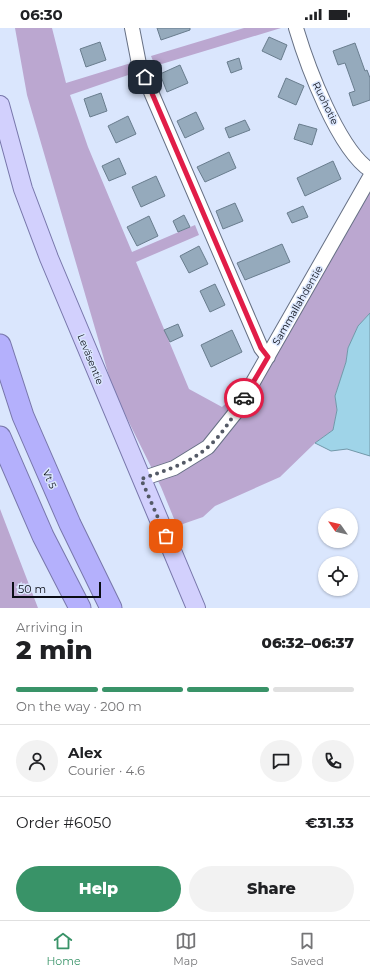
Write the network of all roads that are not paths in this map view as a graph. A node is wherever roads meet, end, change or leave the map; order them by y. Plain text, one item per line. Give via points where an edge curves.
1 (132, 28) edge
2 (296, 28) edge
3 (0, 105) edge
4 (370, 170) edge
5 (370, 177) edge
6 (0, 345) edge
7 (268, 357) junction
8 (0, 437) edge
9 (141, 479) junction
10 (80, 608) edge
11 (111, 608) edge
12 (196, 608) edge

1 - 7 street via 139,64 261,348
2 - 4 street, Ruohotie via 308,68 345,144
3 - 9 main road, Leväsentie via 23,189
5 - 7 street, Sammallahdentie
6 - 11 highway, Vt 5 via 23,416 70,524
7 - 9 street, Sammallahdentie via 236,412 208,447 174,468
8 - 10 highway via 43,536
9 - 12 main road, Leväsentie

